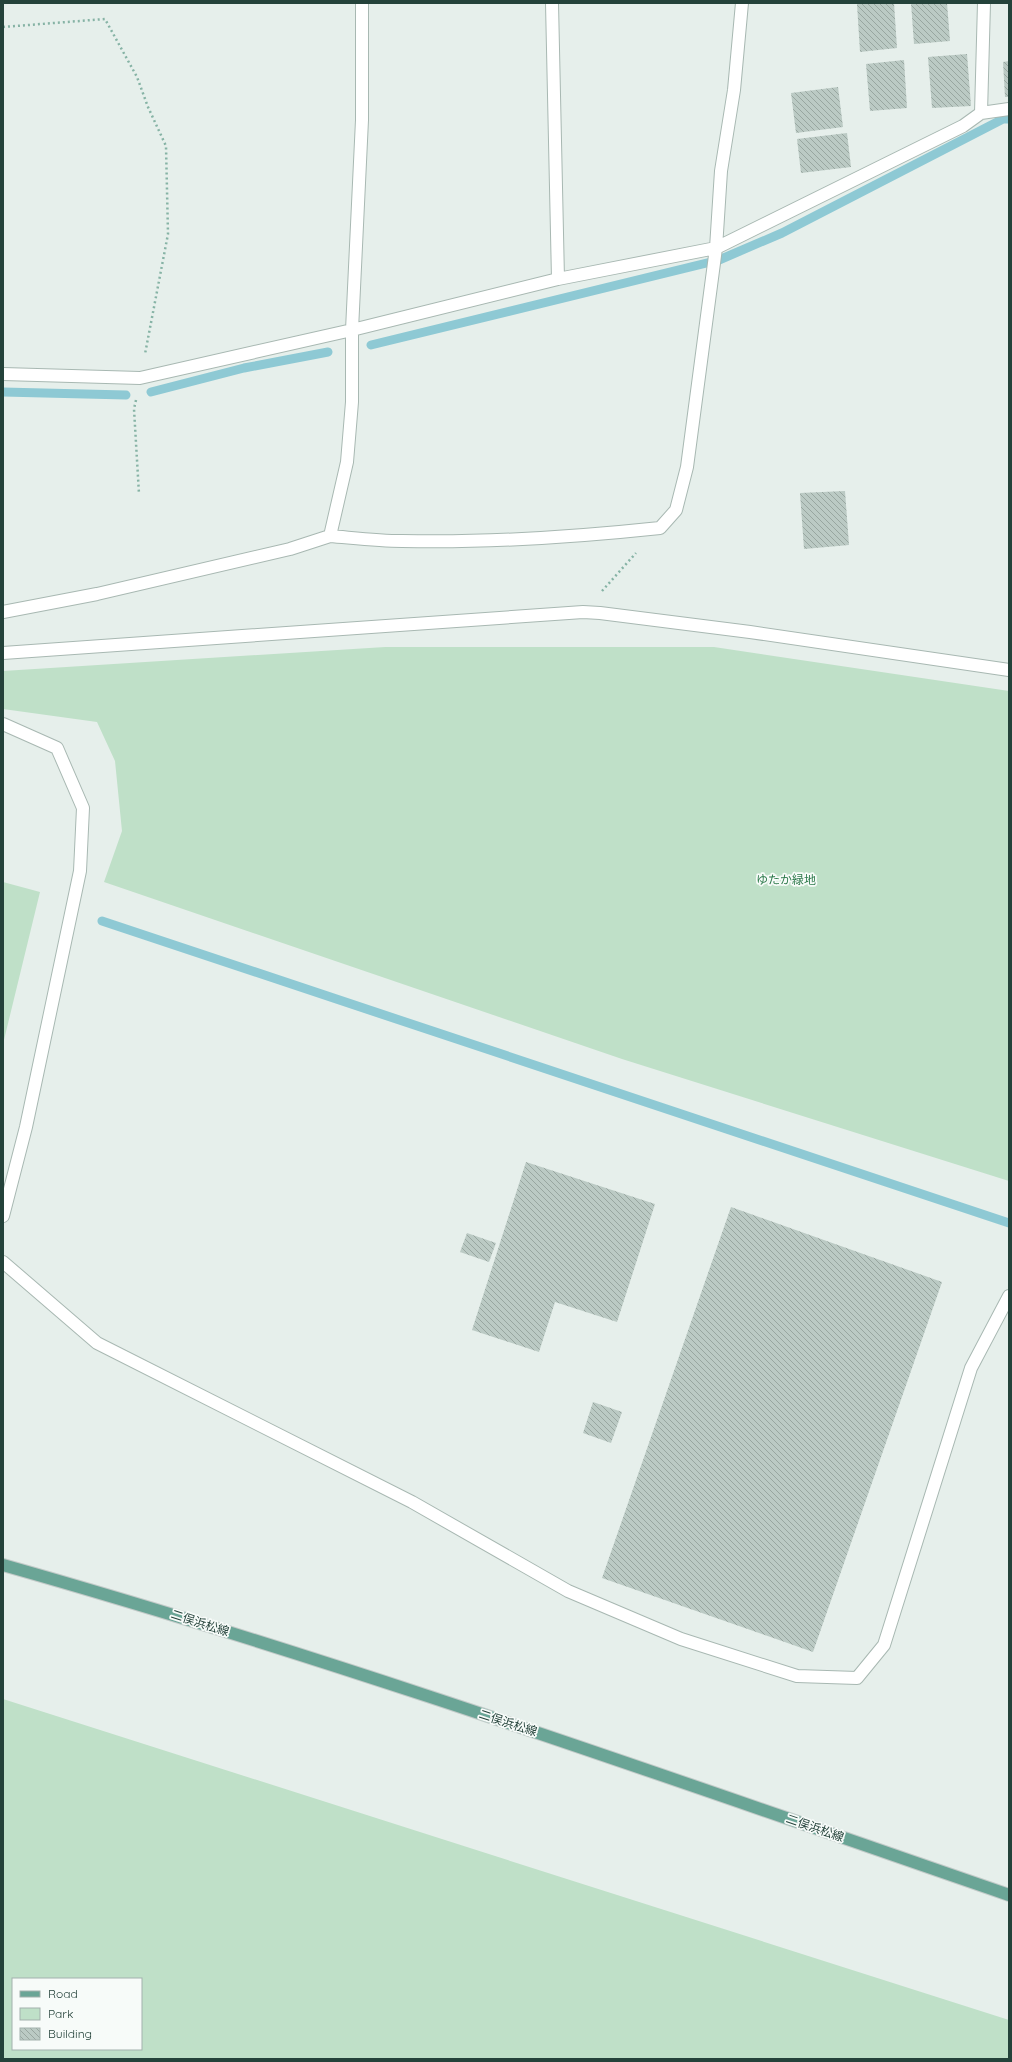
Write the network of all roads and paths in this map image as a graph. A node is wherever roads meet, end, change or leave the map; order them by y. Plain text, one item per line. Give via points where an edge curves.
1 (362, 3) edge
2 (552, 3) edge
3 (742, 3) edge
4 (984, 3) edge
5 (3, 27) edge
6 (1009, 109) edge
7 (981, 113) junction
8 (715, 251) junction
9 (558, 279) junction
10 (352, 330) junction
11 (3, 374) edge
12 (140, 378) junction
13 (139, 494) dead end
14 (660, 528) junction
15 (330, 536) junction
16 (3, 612) edge
17 (583, 612) junction
18 (3, 653) edge
19 (1009, 670) edge
20 (3, 724) edge
21 (3, 1216) edge
22 (3, 1262) edge
23 (1009, 1296) edge
24 (3, 1565) edge
25 (1009, 1895) edge

1 - 10 street via 362,120
2 - 9 street
3 - 8 street via 734,90 721,171
4 - 7 street
5 - 12 path via 106,19 137,77 166,146 168,234
6 - 7 street
7 - 8 street via 963,126
8 - 9 street
8 - 14 street via 687,467 676,510
9 - 10 street
10 - 12 street
10 - 15 street via 352,402 347,462
11 - 12 street
12 - 13 path via 134,409
14 - 15 street via 495,540 402,541
14 - 17 path
15 - 16 street via 290,549 96,594
17 - 18 street
17 - 19 street via 750,632
20 - 21 street via 57,748 83,808 80,872 26,1127
22 - 23 street via 97,1343 412,1502 568,1591 681,1639 797,1676 857,1678 884,1645 971,1368
24 - 25 main road, 二俣浜松線 via 145,1605 564,1741

